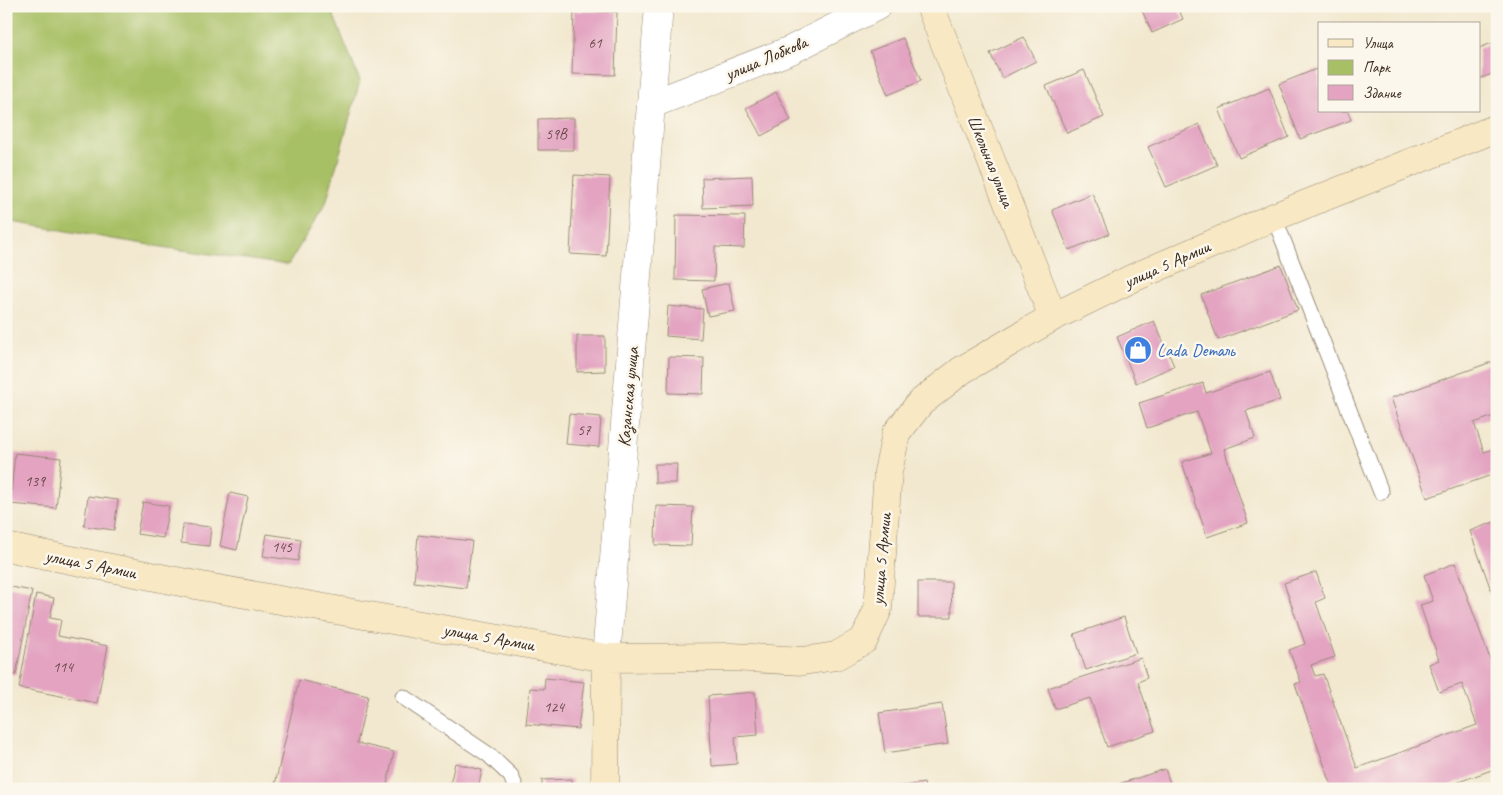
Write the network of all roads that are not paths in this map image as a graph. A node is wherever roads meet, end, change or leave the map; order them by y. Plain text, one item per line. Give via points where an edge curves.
1 (659, 6) edge
2 (877, 6) edge
3 (930, 6) edge
4 (652, 104) junction
5 (1497, 128) edge
6 (1274, 217) junction
7 (1053, 317) junction
8 (1381, 492) dead end
9 (6, 547) edge
10 (606, 658) junction
11 (403, 697) dead end
12 (516, 789) edge
13 (605, 789) edge

1 - 4 street, Казанская улица
2 - 4 street, улица Лобкова via 791,50
3 - 7 main road, Школьная улица
4 - 10 street, Казанская улица
5 - 6 main road, улица 5 Армии
6 - 7 main road, улица 5 Армии via 1133,278
6 - 8 lane
7 - 10 main road, улица 5 Армии via 962,370 920,403 896,434 888,472 878,610 864,640 836,656 803,661 732,657
9 - 10 main road, улица 5 Армии via 201,586
10 - 13 main road, Казанская улица
11 - 12 lane via 489,755 511,776

